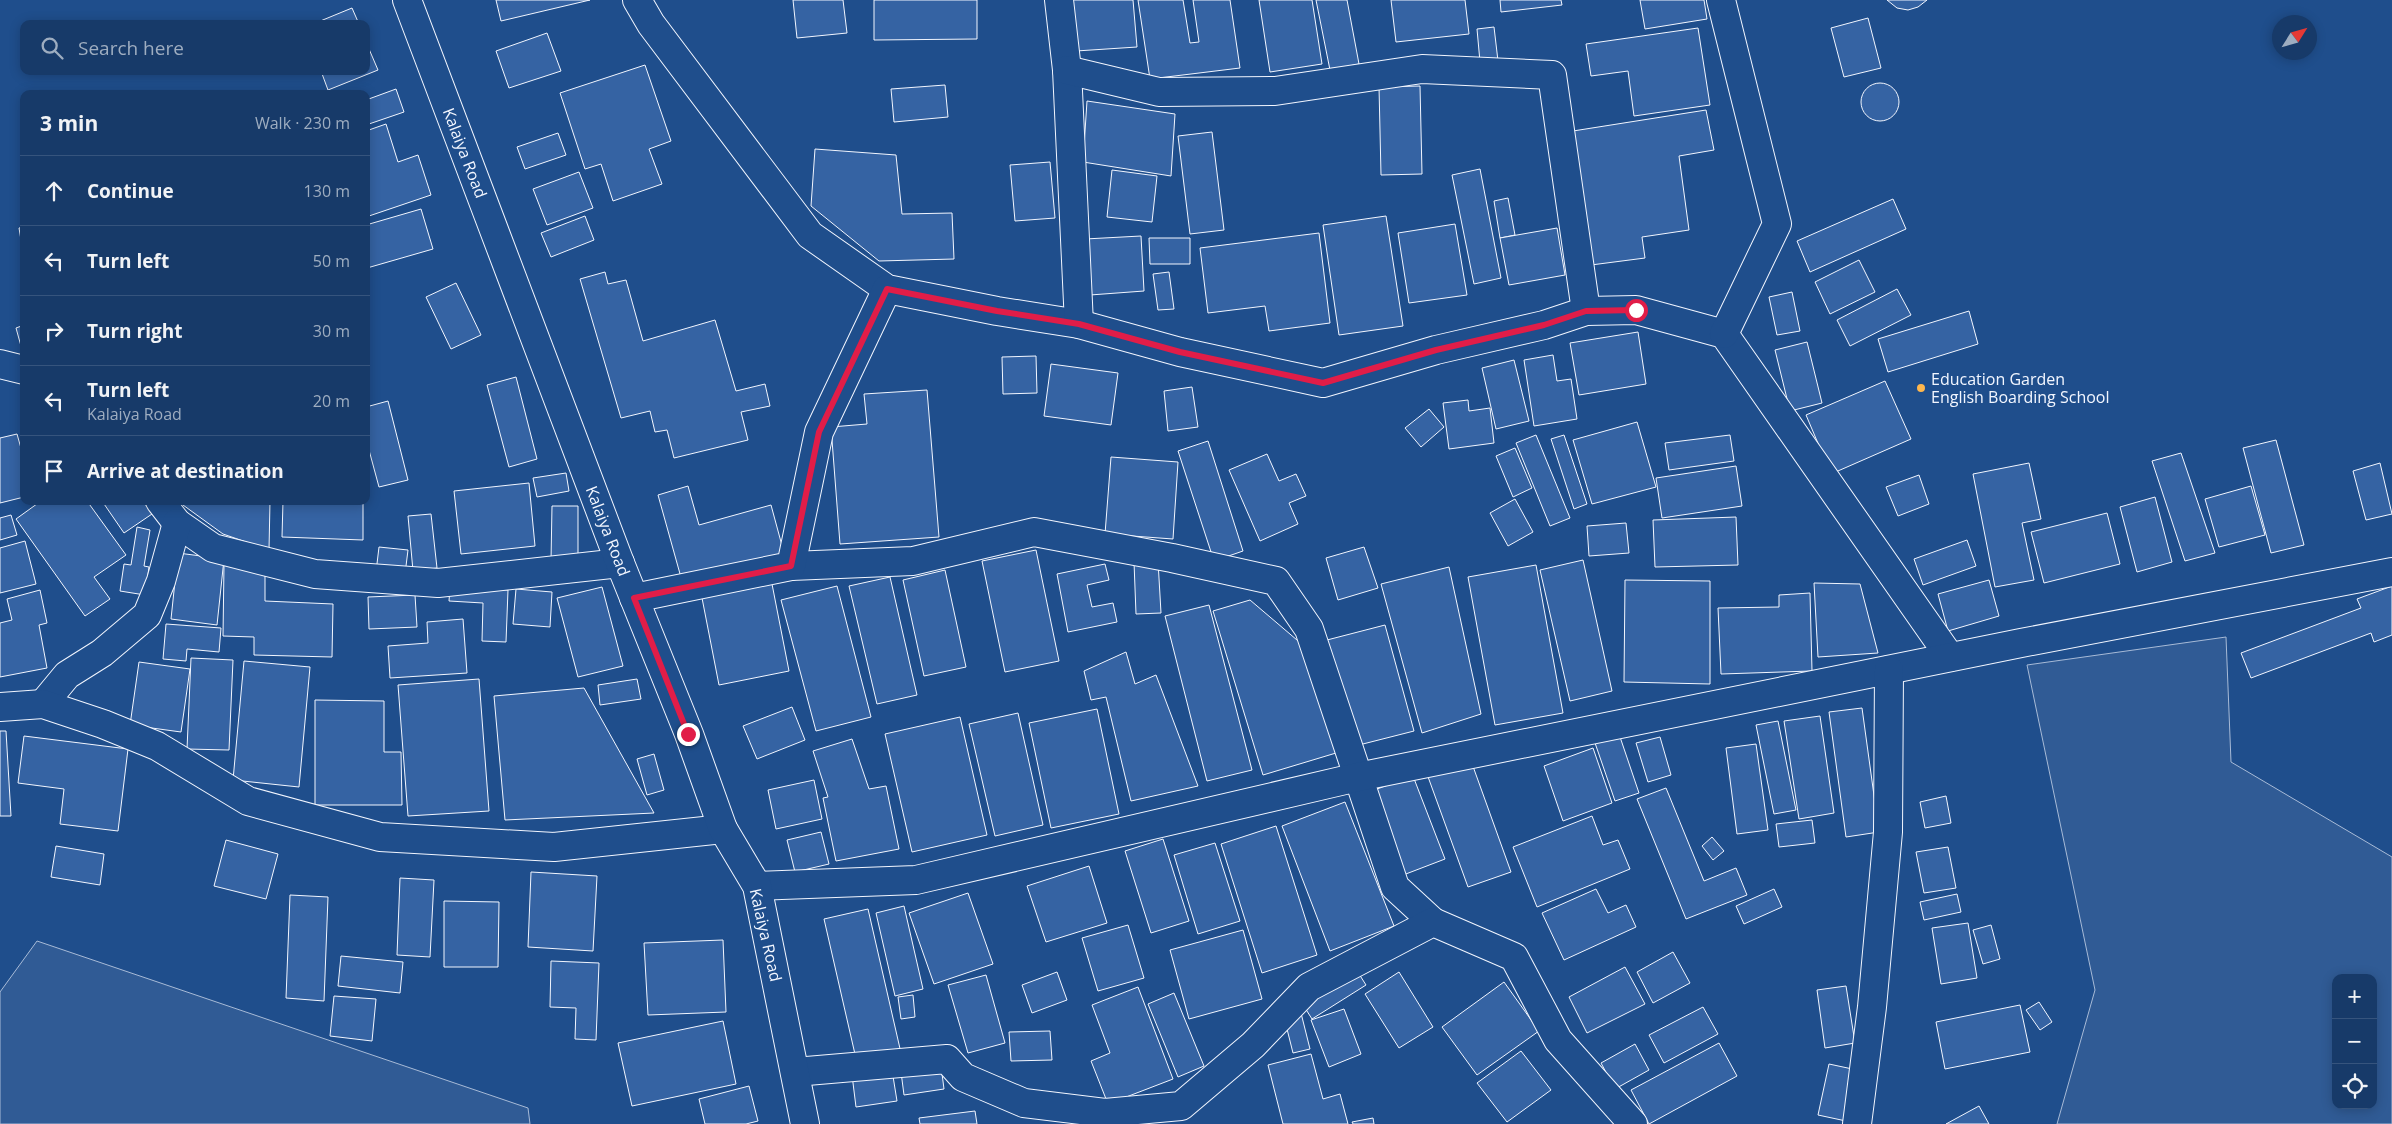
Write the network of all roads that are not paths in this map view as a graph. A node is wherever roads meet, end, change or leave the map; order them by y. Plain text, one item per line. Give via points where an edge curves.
1 (407, 0) edge
2 (637, 0) edge
3 (1059, 0) edge
4 (1721, 0) edge
5 (1067, 70) junction
6 (887, 289) junction
7 (1586, 311) junction
8 (1079, 324) junction
9 (1724, 334) junction
10 (0, 364) edge
11 (20, 369) edge
12 (163, 505) edge
13 (177, 523) junction
14 (620, 563) junction
15 (791, 566) junction
16 (2392, 572) edge
17 (634, 598) junction
18 (1950, 657) junction
19 (1889, 670) junction
20 (43, 704) junction
21 (0, 707) edge
22 (1358, 777) junction
23 (723, 830) junction
24 (757, 886) junction
25 (1433, 922) junction
26 (795, 1072) junction
27 (805, 1124) edge
28 (1632, 1124) edge
29 (1857, 1124) edge

1 - 14 street, Kalaiya Road
2 - 6 street via 651,24 810,235
3 - 5 street
4 - 9 street via 1777,224
5 - 7 street via 1159,92 1275,92 1422,69 1552,75
5 - 8 street
6 - 8 street
6 - 15 street via 819,432
7 - 8 street via 1323,383 1180,352
7 - 9 street via 1636,310
9 - 18 street
10 - 11 street
12 - 13 street
13 - 14 street via 213,548 315,574 438,583
13 - 20 street via 161,581 147,615 102,652 67,675
14 - 17 street, Kalaiya Road
15 - 17 street
15 - 22 street via 913,562 1034,532 1276,581 1309,629
16 - 18 street
17 - 23 street, Kalaiya Road
18 - 19 street
19 - 22 street
19 - 29 street via 1888,832 1872,1007
20 - 21 street
20 - 23 street via 157,746 248,801 380,837 554,847
22 - 24 street via 916,880
22 - 25 street via 1395,887
23 - 24 street, Kalaiya Road
24 - 26 street, Kalaiya Road
25 - 26 street via 1308,988 1253,1045 1181,1106 1105,1113 1024,1103 963,1077 947,1059
25 - 28 street via 1514,957 1558,1040
26 - 27 street, Kalaiya Road

